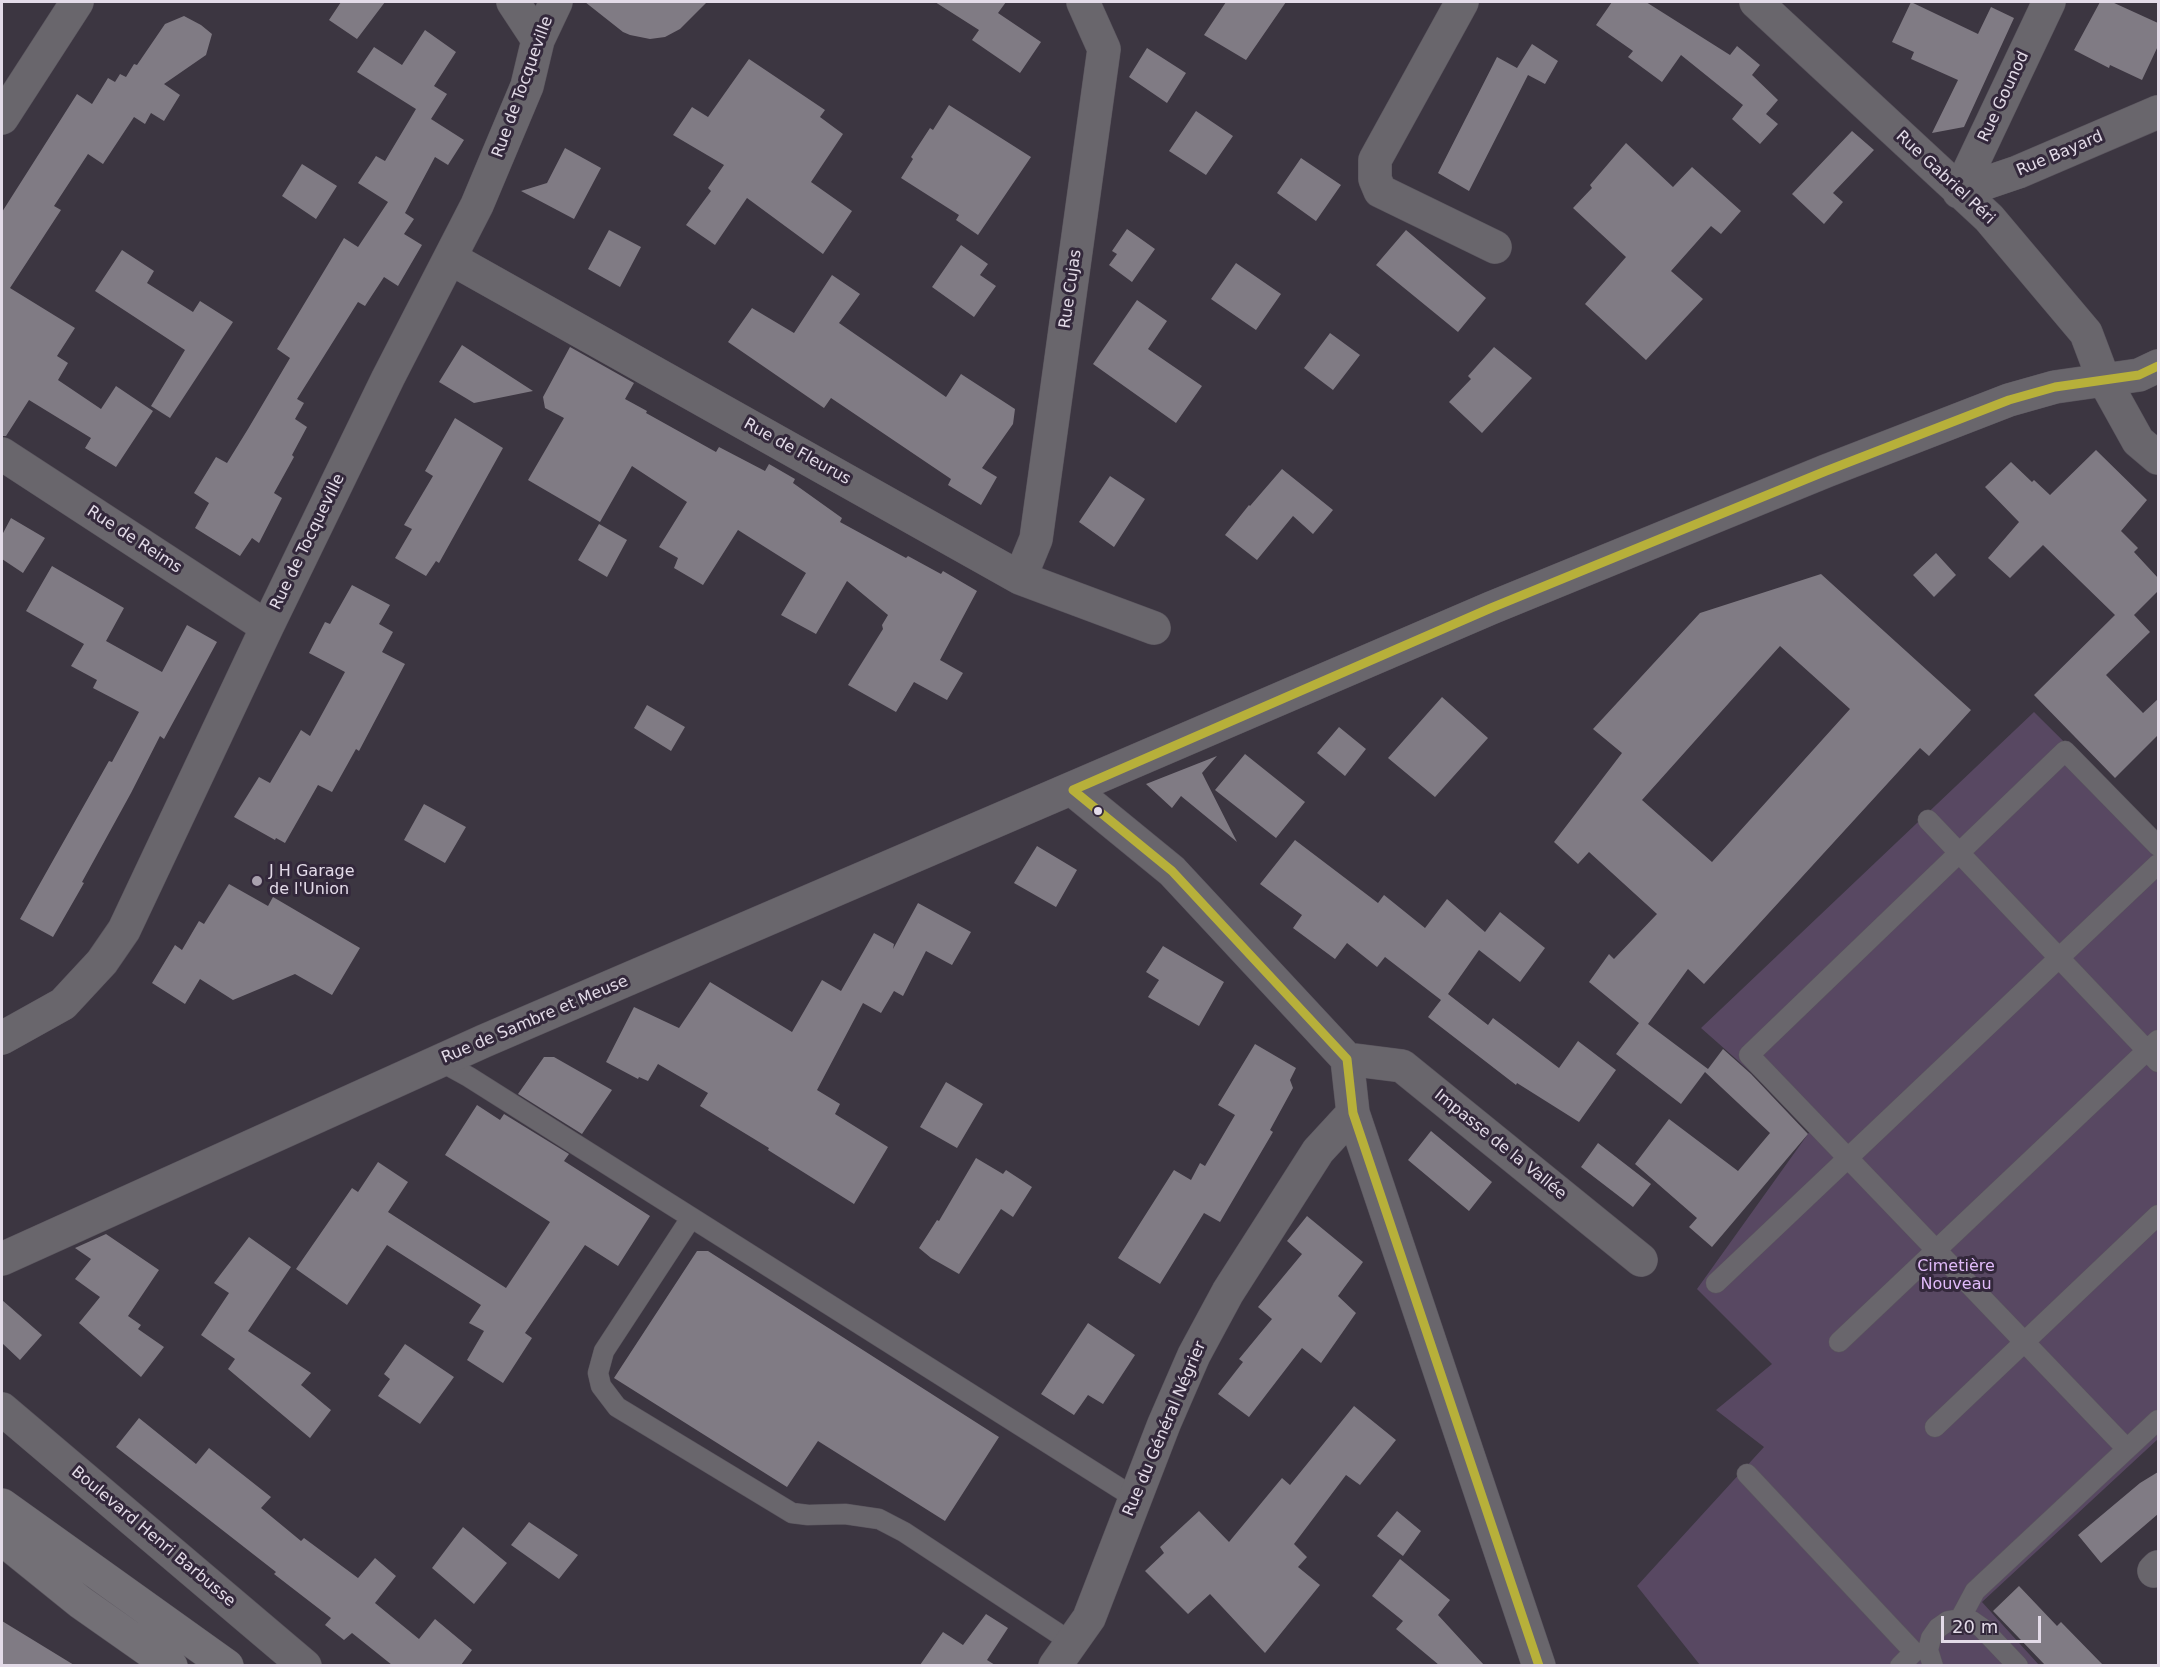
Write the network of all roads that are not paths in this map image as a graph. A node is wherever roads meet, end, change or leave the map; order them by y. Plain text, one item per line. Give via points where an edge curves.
1 (77, 2) edge
2 (513, 2) edge
3 (556, 2) edge
4 (1083, 2) edge
5 (1462, 2) edge
6 (1756, 2) edge
7 (2049, 2) edge
8 (538, 40) junction
9 (2158, 112) edge
10 (2, 118) edge
11 (1959, 192) junction
12 (1495, 247) dead end
13 (450, 258) junction
14 (2158, 366) edge
15 (2103, 378) junction
16 (2, 454) edge
17 (2158, 458) edge
18 (1020, 578) junction
19 (267, 627) junction
20 (1154, 628) dead end
21 (1073, 789) junction
22 (1928, 820) dead end
23 (2158, 846) edge
24 (1959, 853) junction
25 (2158, 864) edge
26 (2060, 958) junction
27 (2, 1038) edge
28 (2155, 1051) edge
29 (1347, 1059) junction
30 (440, 1061) junction
31 (1353, 1113) junction
32 (1848, 1158) junction
33 (2158, 1215) edge
34 (691, 1218) junction
35 (1936, 1250) junction
36 (2, 1259) edge
37 (1641, 1260) dead end
38 (1716, 1283) dead end
39 (1839, 1342) dead end
40 (2024, 1342) junction
41 (2, 1409) edge
42 (2158, 1420) edge
43 (1935, 1427) dead end
44 (2127, 1449) junction
45 (1747, 1474) dead end
46 (1135, 1498) junction
47 (2, 1505) edge
48 (2, 1539) edge
49 (1960, 1619) junction
50 (1063, 1654) edge
51 (1925, 1656) edge
52 (171, 1665) edge
53 (227, 1665) edge
54 (305, 1665) edge
55 (1539, 1665) edge
56 (1899, 1665) edge
57 (2018, 1665) edge

1 - 10 street
2 - 8 street
3 - 8 street, Rue de Tocqueville
4 - 18 street, Rue Cujas via 1104,49 1036,539
5 - 12 street via 1374,160 1375,179 1380,191
6 - 11 street, Rue Gabriel Péri
7 - 11 street, Rue Gounod
8 - 13 street, Rue de Tocqueville via 527,86
9 - 11 street, Rue Bayard
11 - 15 street, Rue Gabriel Péri via 1989,218 2086,333
13 - 18 street, Rue de Fleurus
13 - 19 street, Rue de Tocqueville
14 - 15 street, Rue de Sambre et Meuse via 2139,375
15 - 17 street, Rue Gabriel Péri via 2138,441
15 - 21 street, Rue de Sambre et Meuse via 2009,400 1826,471 1491,608
16 - 19 street, Rue de Reims
18 - 20 street, Rue de Fleurus
19 - 27 street, Rue de Tocqueville via 124,930 102,962 63,1004
21 - 29 street via 1172,871
21 - 30 street, Rue de Sambre et Meuse
22 - 24 lane
23 - 24 lane via 2065,751
24 - 26 lane
24 - 32 lane via 1749,1055
25 - 26 lane
26 - 28 lane
26 - 32 lane
28 - 35 lane
29 - 31 street
29 - 37 street, Impasse de la Vallée via 1402,1066
30 - 34 lane
30 - 36 street, Rue de Sambre et Meuse
31 - 46 street, Rue du Général Négrier via 1318,1150 1228,1292 1194,1355
31 - 55 street
32 - 35 lane
32 - 38 lane
33 - 40 lane
34 - 46 lane
34 - 50 lane via 604,1351 598,1373 601,1386 617,1407 792,1513 846,1514 888,1523
35 - 39 lane
35 - 40 lane
40 - 43 lane
40 - 44 lane
41 - 54 street, Boulevard Henri Barbusse
42 - 44 lane
44 - 49 lane via 1975,1591
45 - 51 lane
46 - 50 street, Rue du Général Négrier via 1089,1618
47 - 53 main road
48 - 52 main road via 80,1602
49 - 51 lane via 1938,1628
49 - 57 lane via 1982,1628
51 - 56 lane

